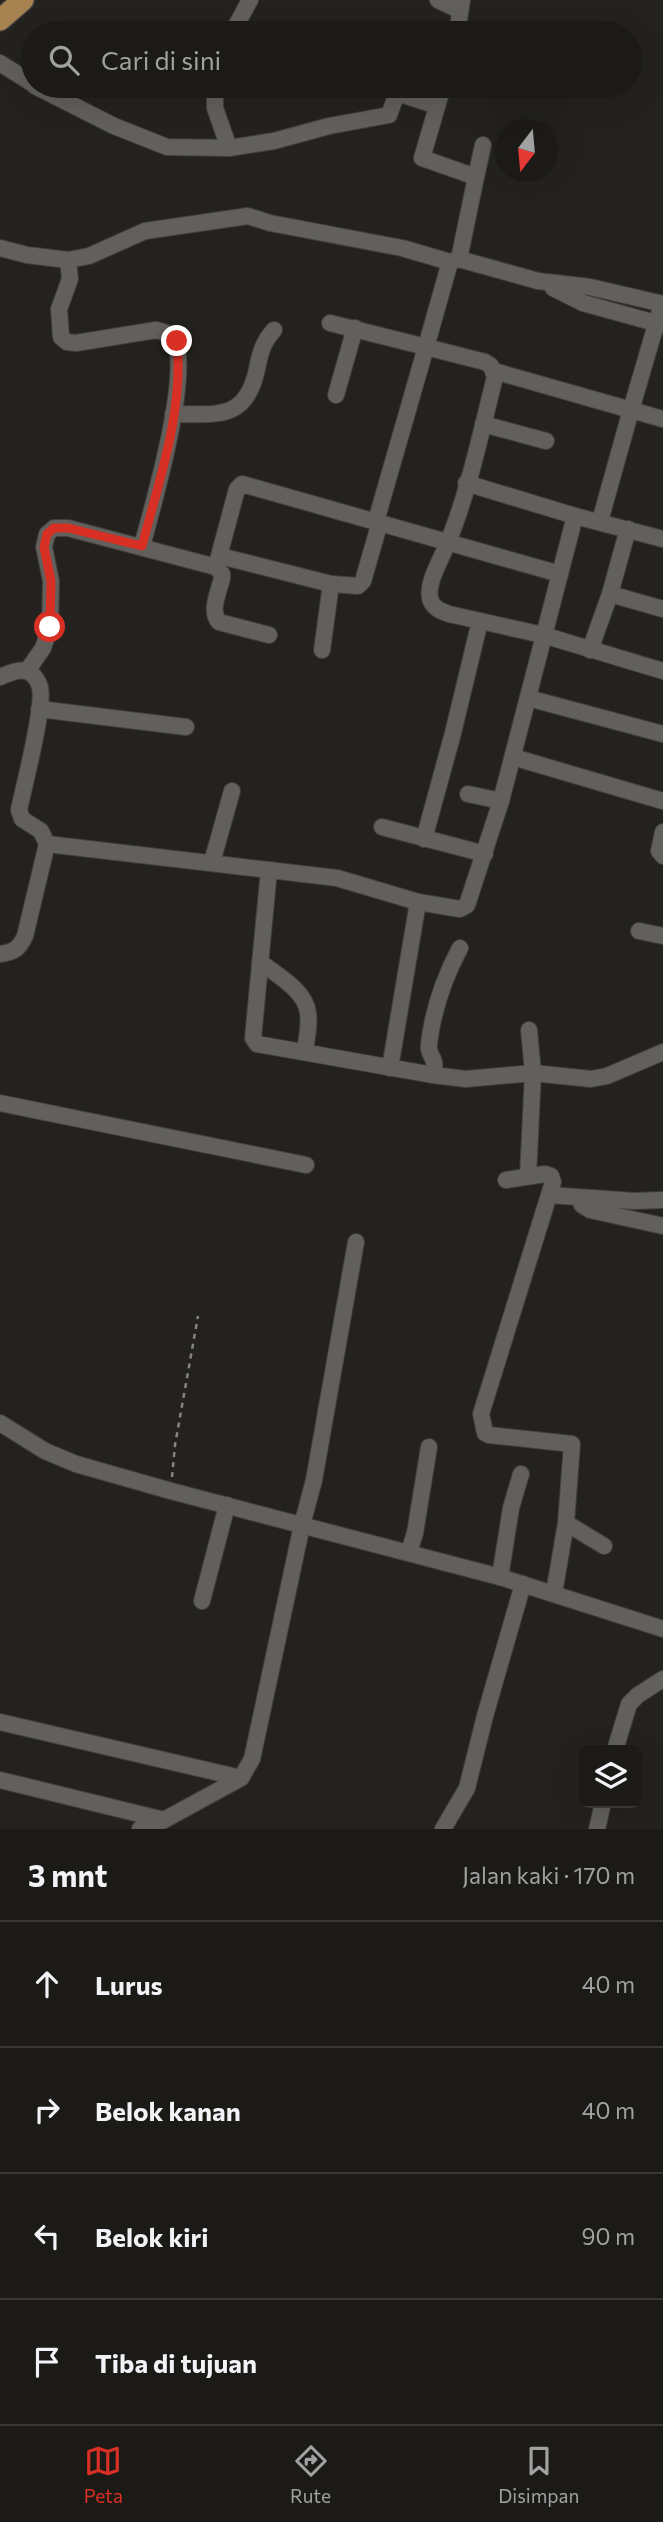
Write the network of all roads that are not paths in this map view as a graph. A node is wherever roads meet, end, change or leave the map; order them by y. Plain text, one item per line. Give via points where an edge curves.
1 (23, 0) edge
2 (250, 0) edge
3 (438, 0) edge
4 (461, 5) edge
5 (0, 20) edge
6 (239, 21) edge
7 (0, 64) edge
8 (21, 77) edge
9 (55, 98) edge
10 (215, 98) edge
11 (395, 98) edge
12 (412, 98) edge
13 (439, 98) edge
14 (437, 106) junction
15 (483, 145) dead end
16 (229, 148) junction
17 (476, 177) junction
18 (0, 248) edge
19 (68, 260) junction
20 (454, 260) junction
21 (538, 281) junction
22 (663, 304) edge
23 (330, 323) dead end
24 (660, 324) edge
25 (355, 328) junction
26 (274, 330) dead end
27 (426, 347) junction
28 (494, 371) junction
29 (336, 395) dead end
30 (631, 410) junction
31 (173, 414) junction
32 (663, 419) edge
33 (483, 424) junction
34 (546, 441) dead end
35 (466, 483) junction
36 (575, 516) junction
37 (600, 521) junction
38 (378, 522) junction
39 (628, 529) junction
40 (663, 539) edge
41 (448, 542) junction
42 (142, 546) junction
43 (218, 562) junction
44 (560, 574) junction
45 (331, 584) junction
46 (610, 594) junction
47 (663, 609) edge
48 (480, 621) junction
49 (269, 635) dead end
50 (543, 635) junction
51 (322, 650) dead end
52 (590, 650) junction
53 (27, 671) junction
54 (663, 671) edge
55 (0, 677) edge
56 (528, 698) junction
57 (39, 709) junction
58 (186, 727) dead end
59 (663, 734) edge
60 (513, 757) junction
61 (232, 791) dead end
62 (468, 794) dead end
63 (501, 801) junction
64 (663, 801) edge
65 (382, 827) dead end
66 (663, 832) edge
67 (424, 839) junction
68 (47, 844) junction
69 (485, 854) junction
70 (663, 856) edge
71 (212, 862) junction
72 (269, 870) junction
73 (418, 902) junction
74 (639, 931) dead end
75 (663, 936) edge
76 (460, 948) dead end
77 (0, 954) edge
78 (260, 962) junction
79 (529, 1030) dead end
80 (305, 1052) junction
81 (663, 1052) edge
82 (390, 1068) junction
83 (533, 1073) junction
84 (433, 1075) junction
85 (0, 1102) edge
86 (306, 1164) dead end
87 (528, 1176) junction
88 (506, 1181) dead end
89 (549, 1195) junction
90 (579, 1198) junction
91 (663, 1200) edge
92 (663, 1226) edge
93 (356, 1242) dead end
94 (0, 1423) edge
95 (429, 1447) dead end
96 (521, 1474) dead end
97 (227, 1505) junction
98 (566, 1522) junction
99 (302, 1525) junction
100 (604, 1546) dead end
101 (409, 1552) junction
102 (500, 1577) junction
103 (523, 1584) junction
104 (554, 1593) junction
105 (202, 1601) dead end
106 (663, 1629) edge
107 (663, 1679) edge
108 (0, 1721) edge
109 (617, 1745) edge
110 (241, 1778) junction
111 (0, 1780) edge
112 (602, 1808) edge
113 (164, 1819) junction
114 (140, 1829) edge
115 (443, 1829) edge
116 (597, 1829) edge

1 - 5 main road
2 - 6 street
3 - 4 street
7 - 8 street
9 - 16 street via 167,147
10 - 16 street
11 - 16 street via 389,115
12 - 14 street
13 - 14 street
14 - 17 street via 422,158
15 - 17 street
17 - 20 street
18 - 19 street
19 - 20 street via 99,253 145,232 248,216
19 - 31 street via 70,279 60,309 61,337 76,343 156,330 173,335 178,354
20 - 21 street
20 - 27 street
21 - 22 street via 590,287
21 - 24 street via 583,303
22 - 24 street
23 - 25 street
24 - 30 street
25 - 27 street
25 - 29 street
26 - 31 street via 262,346 246,400 234,410
27 - 28 street via 485,362
27 - 38 street
28 - 30 street
28 - 33 street
30 - 32 street
30 - 37 street
31 - 42 street
33 - 34 street
33 - 35 street
35 - 36 street
35 - 41 street
36 - 37 street
36 - 44 street
37 - 39 street
38 - 41 street
38 - 43 street via 242,484
38 - 45 street via 361,584
39 - 40 street
39 - 46 street
41 - 44 street
41 - 48 street via 429,595 432,603 449,614
42 - 43 street
42 - 53 street via 68,528 54,528 47,534 50,627 43,648
43 - 45 street
43 - 49 street via 222,578 215,618
44 - 50 street
45 - 51 street
46 - 47 street
46 - 52 street
48 - 50 street
48 - 67 street
50 - 52 street
50 - 56 street
52 - 54 street
53 - 55 street
53 - 57 street via 41,689
56 - 59 street
56 - 60 street
57 - 58 street
57 - 68 street via 19,810 22,819 41,831
60 - 63 street
60 - 64 street
61 - 71 street
62 - 63 street
63 - 69 street
65 - 67 street
66 - 70 street via 659,851
67 - 69 street
68 - 71 street
68 - 77 street via 25,936 12,952
69 - 73 street via 467,905 460,909
71 - 72 street
72 - 73 street via 337,878
72 - 78 street
73 - 82 street
74 - 75 street
76 - 84 street via 447,972 436,1011 429,1048 435,1060
78 - 80 street via 307,1005
78 - 80 street via 253,1038 257,1044
79 - 83 street
80 - 82 street
81 - 83 street via 592,1079
82 - 84 street
83 - 84 street via 466,1079
83 - 87 street
85 - 86 street
87 - 88 street
87 - 89 street via 551,1177
89 - 90 street
89 - 98 street via 484,1402 481,1425 489,1435 572,1444
90 - 91 street
90 - 92 street via 590,1210
93 - 99 street via 324,1429
94 - 97 street via 76,1464
95 - 101 street
96 - 102 street
97 - 99 street
97 - 105 street
98 - 100 street
98 - 104 street
99 - 101 street
99 - 110 street via 252,1759
101 - 102 street
102 - 103 street
103 - 104 street
103 - 115 street via 467,1788
104 - 106 street
107 - 109 street via 629,1704
108 - 110 street
110 - 113 street
111 - 113 street
112 - 116 street
113 - 114 street

